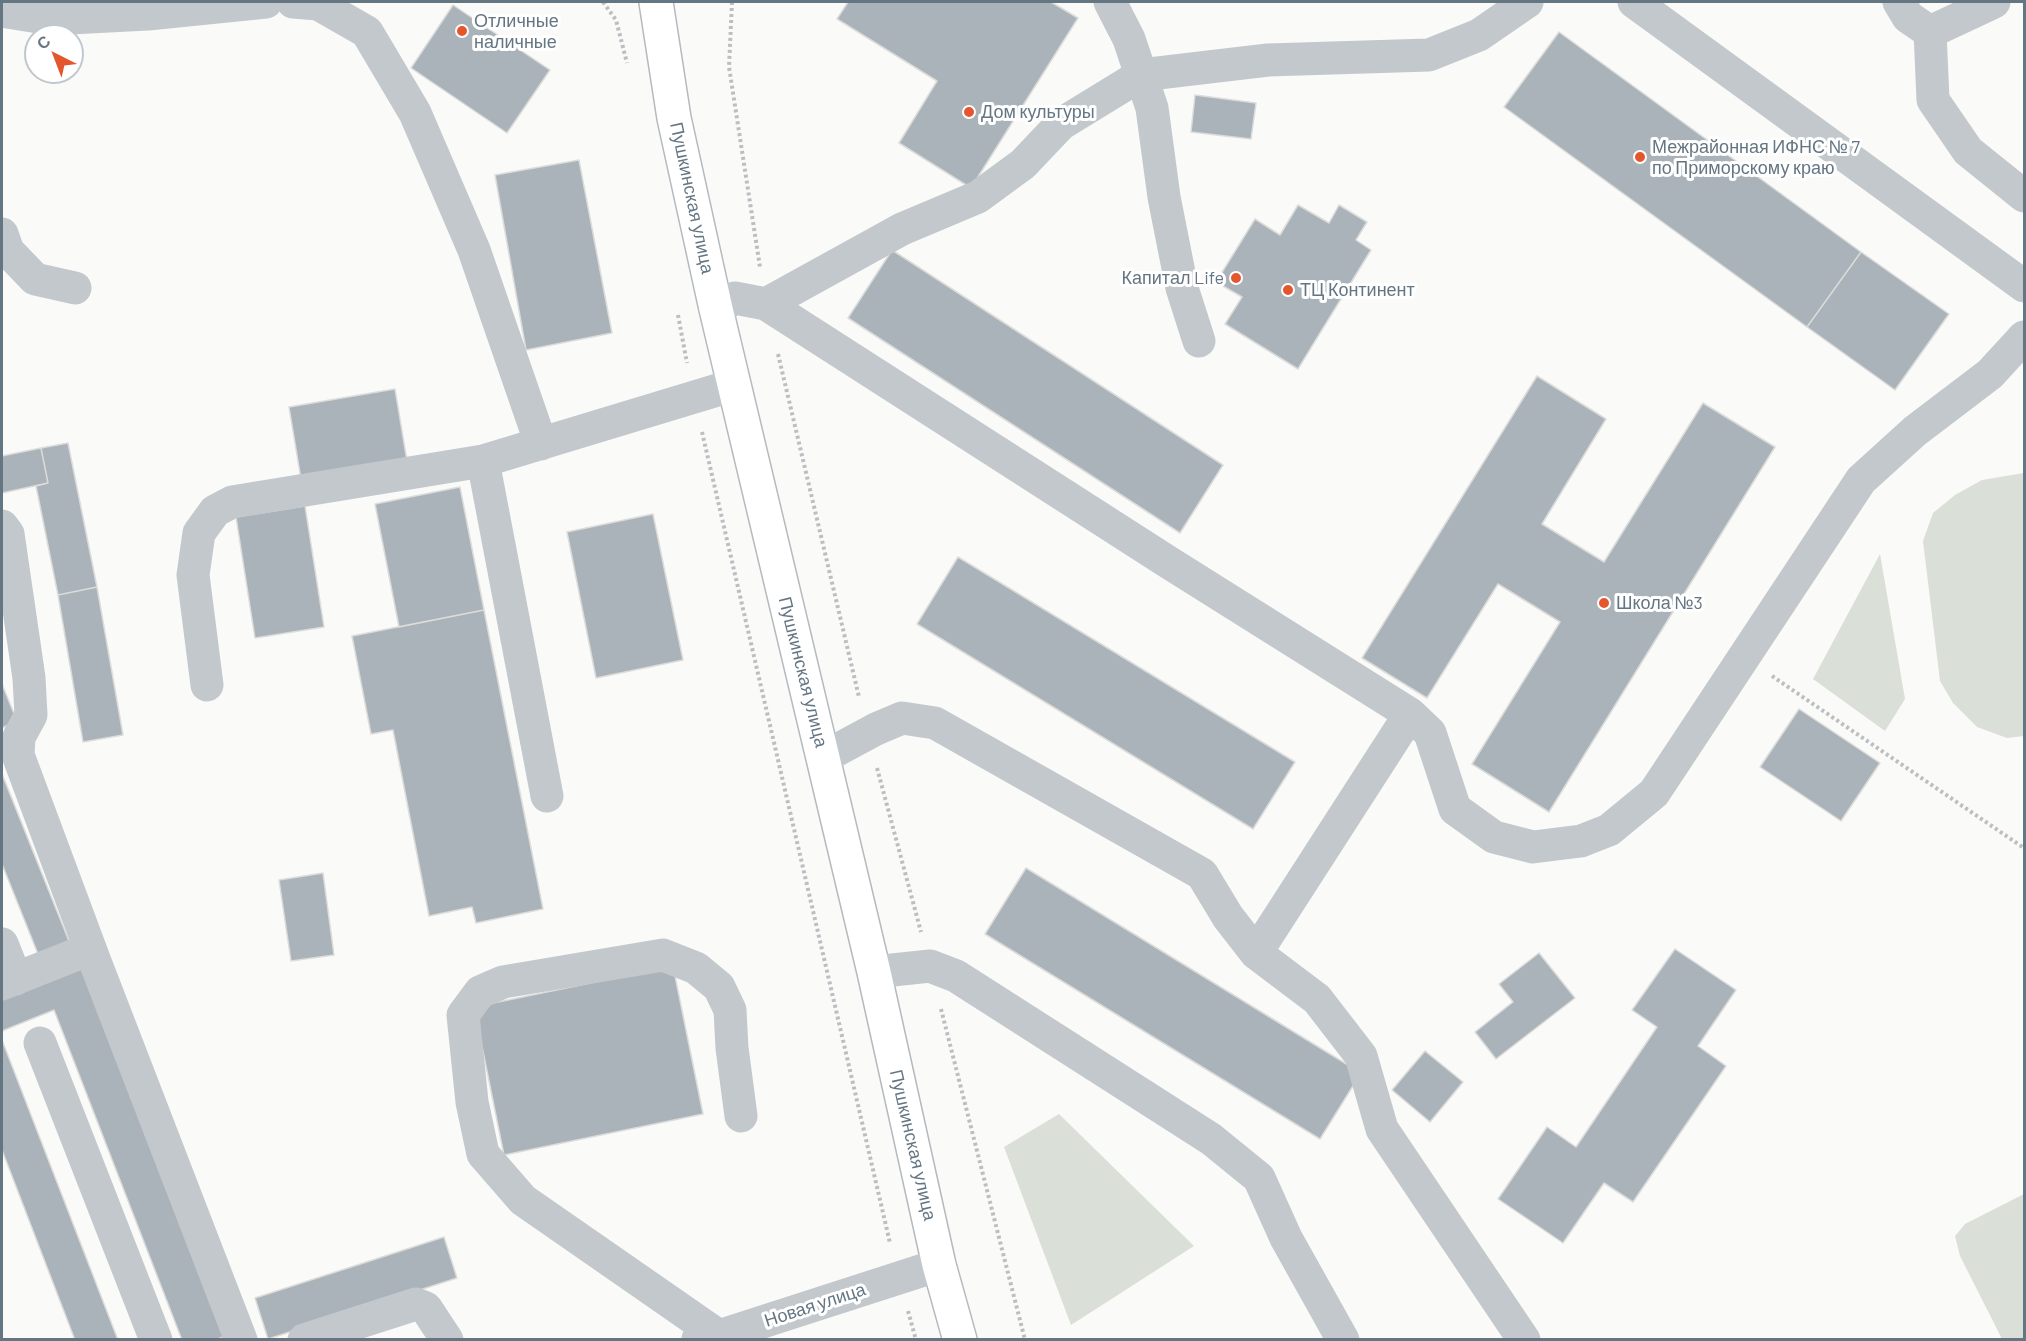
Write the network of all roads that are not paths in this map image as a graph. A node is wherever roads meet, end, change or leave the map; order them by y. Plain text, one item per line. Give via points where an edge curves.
1 (266, 2) edge
2 (293, 2) edge
3 (656, 2) edge
4 (1110, 2) edge
5 (1527, 2) edge
6 (1634, 2) edge
7 (1899, 2) edge
8 (1994, 2) edge
9 (2, 11) edge
10 (1930, 32) junction
11 (1140, 75) junction
12 (2025, 196) edge
13 (2, 234) edge
14 (2025, 286) edge
15 (75, 288) dead end
16 (766, 304) junction
17 (716, 309) junction
18 (2025, 337) edge
19 (1200, 341) dead end
20 (734, 385) junction
21 (541, 444) junction
22 (483, 461) junction
23 (2, 525) edge
24 (207, 685) dead end
25 (1410, 714) junction
26 (824, 757) junction
27 (547, 796) dead end
28 (2, 944) edge
29 (90, 949) junction
30 (1256, 953) junction
31 (874, 972) junction
32 (8, 981) edge
33 (40, 1043) dead end
34 (741, 1116) dead end
35 (939, 1265) junction
36 (704, 1338) edge
37 (156, 1340) edge
38 (241, 1340) edge
39 (304, 1340) edge
40 (447, 1340) edge
41 (960, 1340) edge
42 (1343, 1340) edge
43 (1524, 1340) edge

1 - 9 lane via 51,19
2 - 21 lane via 318,4 367,32 415,113 474,250
3 - 17 main road, Пушкинская улица via 674,118
4 - 11 lane via 1129,39
5 - 11 lane via 1479,35 1429,55 1268,60
6 - 14 lane
7 - 10 lane via 1908,17
8 - 10 lane
10 - 12 lane via 1933,100 1968,151
11 - 16 lane via 1061,124 1023,164 978,197 902,229
11 - 19 lane via 1152,108 1182,288
13 - 15 lane via 8,251 35,279
16 - 17 lane via 735,298
16 - 25 lane
17 - 20 main road, Пушкинская улица
18 - 25 lane via 1990,374 1915,431 1861,480 1654,793 1609,830 1581,841 1533,847 1494,837 1455,809 1430,733
20 - 21 lane
20 - 26 main road, Пушкинская улица
21 - 22 lane
22 - 24 lane via 232,502 215,510 199,533 193,575
22 - 27 lane
23 - 29 lane via 8,534 31,715 19,737 18,755
25 - 30 lane
26 - 30 lane via 903,718 935,723 1202,874
26 - 31 main road, Пушкинская улица
28 - 32 lane
29 - 32 lane
29 - 38 lane
30 - 43 lane via 1317,999 1361,1056 1382,1129
31 - 35 main road, Пушкинская улица
31 - 42 lane via 930,966 956,976 1211,1139 1258,1178 1286,1238
33 - 37 lane
34 - 36 lane via 730,1010 719,987 696,968 663,955 502,982 480,992 463,1015 472,1102 483,1154 523,1200
35 - 36 lane, Новая улица
35 - 41 main road, Пушкинская улица
39 - 40 lane via 416,1304 426,1308

